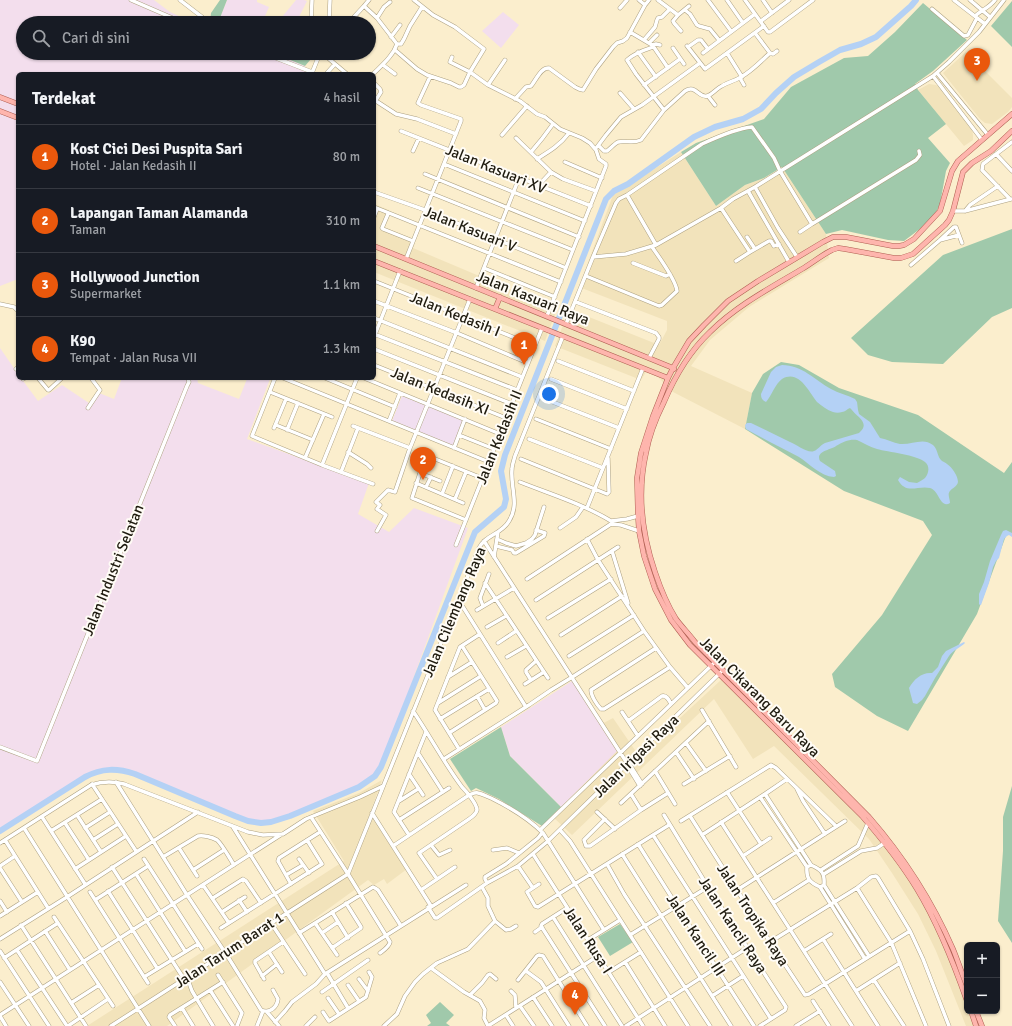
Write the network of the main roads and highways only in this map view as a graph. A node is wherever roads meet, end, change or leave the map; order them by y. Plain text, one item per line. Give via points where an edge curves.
1 (0, 97) edge
2 (16, 103) edge
3 (0, 111) edge
4 (1012, 114) edge
5 (16, 117) edge
6 (1012, 131) edge
7 (376, 247) edge
8 (376, 262) edge
9 (500, 297) junction
10 (495, 309) junction
11 (659, 362) junction
12 (673, 368) junction
13 (654, 372) junction
14 (668, 378) junction
15 (674, 379) junction
16 (708, 656) junction
17 (703, 659) junction
18 (721, 672) junction
19 (875, 827) junction
20 (887, 842) junction
21 (964, 978) edge
22 (964, 992) edge
23 (972, 1014) edge
24 (977, 1014) edge
25 (976, 1026) edge
26 (982, 1026) edge

1 - 2 main road
3 - 5 main road
4 - 12 main road, Jalan Cikarang Baru Raya via 958,161 952,171 940,211 914,239 904,245 893,246 846,237 833,237 823,242 728,301 689,342
6 - 15 main road, Jalan Cikarang Baru Raya via 963,172 949,220 912,254 894,258 838,248 827,253 765,290 720,322 695,348
7 - 9 main road, Jalan Kasuari Raya
8 - 10 main road
9 - 10 main road
9 - 11 main road, Jalan Kasuari Raya
10 - 13 main road
11 - 12 main road, Jalan Kasuari Raya
11 - 13 main road via 660,369
12 - 14 main road, Jalan Cikarang Baru Raya
12 - 15 main road
13 - 14 main road
14 - 17 main road, Jalan Cikarang Baru Raya via 652,416 641,453 637,478 639,531 655,588 671,620
15 - 16 main road, Jalan Cikarang Baru Raya via 657,417 646,453 642,476 645,536 650,558 672,612
16 - 17 main road
16 - 18 main road, Jalan Cikarang Baru Raya
17 - 18 main road, Jalan Cikarang Baru Raya
18 - 19 main road, Jalan Cikarang Baru Raya via 844,791
18 - 19 main road, Jalan Cikarang Baru Raya via 868,823
19 - 20 main road, Jalan Cikarang Baru Raya
20 - 21 main road, Jalan Cikarang Baru Raya via 909,868 940,921
20 - 22 main road, Jalan Cikarang Baru Raya via 925,902
23 - 25 main road
24 - 26 main road

